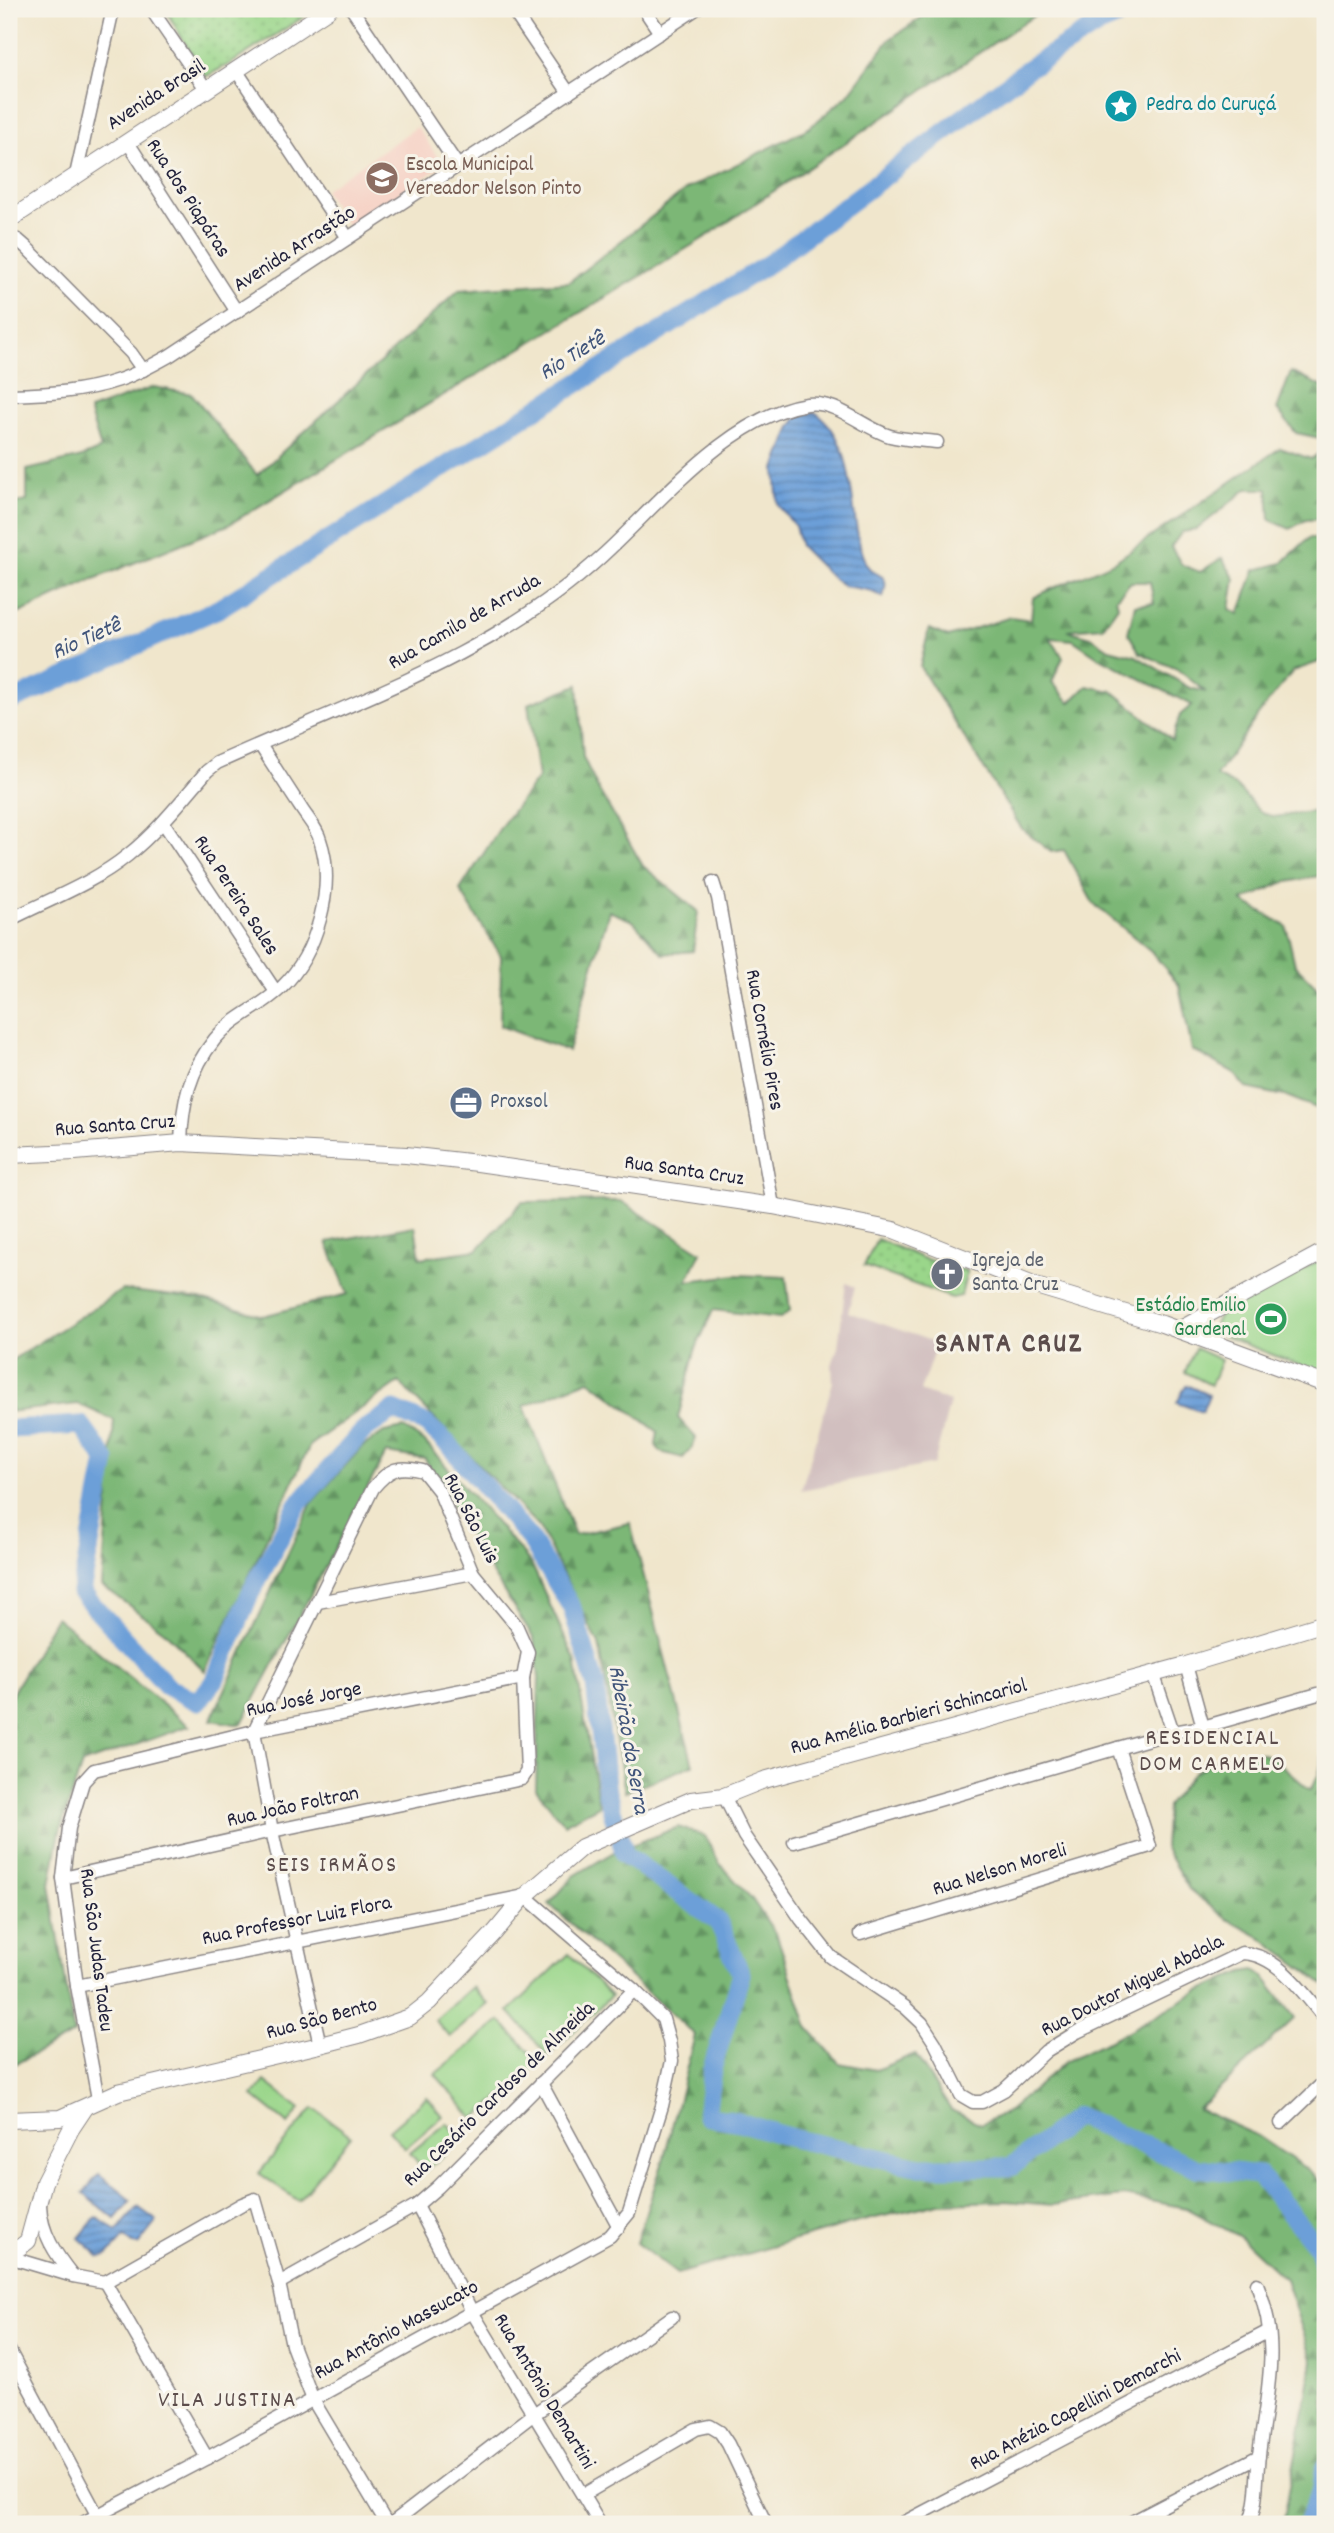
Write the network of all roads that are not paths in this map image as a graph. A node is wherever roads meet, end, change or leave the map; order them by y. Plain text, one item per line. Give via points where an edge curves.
1 (113, 9) edge
2 (151, 9) edge
3 (329, 9) edge
4 (352, 9) edge
5 (512, 9) edge
6 (644, 9) edge
7 (696, 9) edge
8 (660, 33) junction
9 (236, 70) junction
10 (206, 89) junction
11 (569, 93) junction
12 (127, 141) junction
13 (458, 166) junction
14 (76, 175) junction
15 (9, 220) edge
16 (9, 237) edge
17 (348, 238) junction
18 (237, 312) junction
19 (143, 370) junction
20 (9, 395) edge
21 (937, 442) dead end
22 (260, 745) junction
23 (163, 821) junction
24 (713, 882) dead end
25 (9, 920) edge
26 (276, 992) junction
27 (181, 1143) junction
28 (9, 1154) edge
29 (773, 1206) junction
30 (1325, 1251) edge
31 (1179, 1330) junction
32 (1325, 1384) edge
33 (473, 1573) junction
34 (318, 1602) junction
35 (1325, 1623) edge
36 (1186, 1665) junction
37 (1153, 1673) junction
38 (523, 1678) junction
39 (1325, 1692) edge
40 (1203, 1727) junction
41 (254, 1731) junction
42 (1173, 1732) junction
43 (1118, 1748) junction
44 (94, 1770) joint
45 (527, 1771) joint
46 (724, 1796) junction
47 (272, 1831) junction
48 (794, 1842) dead end
49 (63, 1878) junction
50 (525, 1896) junction
51 (860, 1934) dead end
52 (296, 1942) junction
53 (77, 1986) junction
54 (634, 1990) junction
55 (1325, 2019) edge
56 (320, 2045) junction
57 (1325, 2081) edge
58 (541, 2083) junction
59 (91, 2104) junction
60 (9, 2119) edge
61 (1281, 2123) dead end
62 (40, 2198) junction
63 (416, 2205) junction
64 (619, 2227) junction
65 (9, 2248) edge
66 (9, 2257) edge
67 (74, 2276) junction
68 (105, 2282) junction
69 (279, 2283) junction
70 (1257, 2284) dead end
71 (471, 2310) junction
72 (672, 2317) dead end
73 (1269, 2331) junction
74 (10, 2358) edge
75 (313, 2400) junction
76 (534, 2414) junction
77 (1259, 2456) junction
78 (207, 2458) junction
79 (583, 2495) junction
80 (100, 2520) edge
81 (81, 2524) edge
82 (389, 2524) edge
83 (600, 2524) edge
84 (766, 2524) edge
85 (901, 2524) edge
86 (1128, 2524) edge
87 (1249, 2524) edge

1 - 14 street
2 - 10 street
3 - 9 street, Avenida Brasil
4 - 13 street
5 - 11 street
6 - 8 street
7 - 8 street, Avenida Arrastão
8 - 11 street, Avenida Arrastão
9 - 10 street, Avenida Brasil
9 - 17 street
10 - 12 street, Avenida Brasil
11 - 13 street, Avenida Arrastão
12 - 14 street, Avenida Brasil
12 - 18 street, Rua dos Piapáras
13 - 17 street, Avenida Arrastão
14 - 15 street, Avenida Brasil
16 - 19 street via 18,240
17 - 18 street, Avenida Arrastão
18 - 19 street, Avenida Arrastão
19 - 20 street, Avenida Arrastão via 88,388
21 - 22 street, Rua Camilo de Arruda via 890,436 819,404 758,421 730,438 540,607 369,698
22 - 23 street, Rua Camilo de Arruda via 207,771
22 - 26 street via 320,836 327,872 312,946 297,971
23 - 25 street, Rua Camilo de Arruda via 128,856
23 - 26 street, Rua Pereira Sales
24 - 29 street, Rua Cornélio Pires
26 - 27 street via 231,1024 201,1059 187,1087
27 - 28 street, Rua Santa Cruz
27 - 29 street, Rua Santa Cruz via 478,1163
29 - 31 street, Rua Santa Cruz via 894,1230 1036,1286
30 - 31 street
31 - 32 street, Rua Santa Cruz
33 - 34 street
33 - 34 street, Rua São Luis via 439,1491 423,1471 397,1468 373,1488
33 - 38 street, Rua São Luis via 516,1625 528,1652
34 - 41 street, Rua São Luis
35 - 36 street, Rua Amélia Barbieri Schincariol
36 - 37 street, Rua Amélia Barbieri Schincariol
36 - 40 street
37 - 42 street
37 - 46 street, Rua Amélia Barbieri Schincariol via 764,1780
38 - 41 street, Rua José Jorge
38 - 45 street, Rua São Luis
39 - 40 street
40 - 42 street
41 - 44 street, Rua José Jorge
41 - 47 street
42 - 43 street
43 - 48 street
43 - 51 street, Rua Nelson Moreli via 1150,1846
44 - 49 street, Rua São Judas Tadeu via 83,1782 69,1828
45 - 47 street, Rua João Foltran via 514,1782
46 - 50 street, Rua Amélia Barbieri Schincariol via 691,1800 598,1838
46 - 55 street, Rua Doutor Miguel Abdala via 744,1836 831,1957 922,2023 961,2095 973,2102 998,2094 1046,2051 1077,2032 1242,1953 1270,1961
47 - 49 street, Rua João Foltran
47 - 52 street
49 - 53 street, Rua São Judas Tadeu
50 - 52 street, Rua Professor Luiz Flora
50 - 54 street
50 - 56 street, Rua São Bento via 410,2017
52 - 53 street, Rua Professor Luiz Flora
52 - 56 street
53 - 59 street, Rua São Judas Tadeu
54 - 58 street, Rua Cesário Cardoso de Almeida
54 - 64 street via 663,2019 672,2061 629,2213
56 - 59 street, Rua São Bento via 158,2082
57 - 61 street
58 - 63 street, Rua Cesário Cardoso de Almeida
58 - 64 street
59 - 60 street, Rua São Bento via 60,2118
59 - 62 street via 71,2129
62 - 65 street via 28,2241
62 - 67 street via 45,2231
63 - 69 street, Rua Cesário Cardoso de Almeida
63 - 71 street, Rua Antônio Demartini
64 - 71 street, Rua Antônio Massucato
66 - 67 street
67 - 68 street
68 - 69 street via 255,2199
68 - 78 street
69 - 75 street via 292,2345
70 - 73 street
71 - 75 street, Rua Antônio Massucato
71 - 76 street, Rua Antônio Demartini
72 - 76 street
73 - 77 street via 1272,2361
73 - 85 street, Rua Anézia Capellini Demarchi
74 - 80 street
75 - 78 street, Rua Antônio Massucato
75 - 82 street
76 - 79 street, Rua Antônio Demartini
76 - 82 street
77 - 86 street
77 - 87 street
78 - 80 street, Rua Antônio Massucato
79 - 83 street, Rua Antônio Demartini
79 - 84 street via 696,2429 710,2426 728,2444
80 - 81 street, Rua Antônio Massucato

